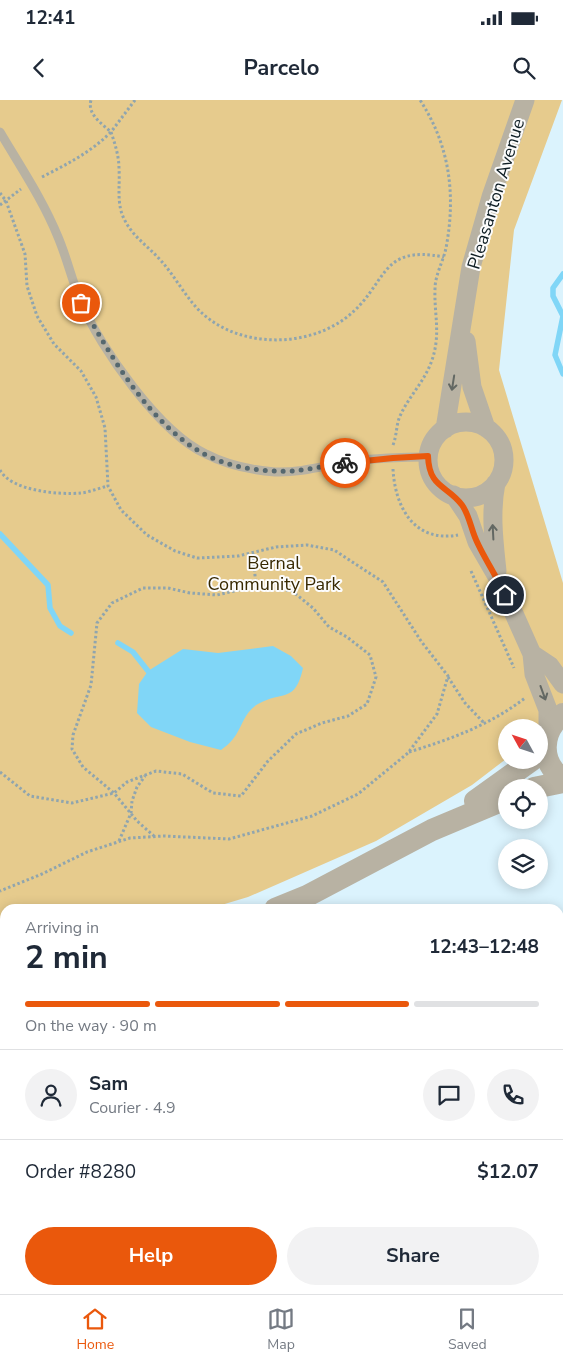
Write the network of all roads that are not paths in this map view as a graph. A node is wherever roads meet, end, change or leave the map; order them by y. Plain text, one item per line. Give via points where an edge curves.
1 (525, 100) edge
2 (0, 132) edge
3 (464, 318) junction
4 (486, 428) junction
5 (445, 429) junction
6 (428, 456) junction
7 (496, 484) junction
8 (454, 495) junction
9 (498, 580) junction
10 (532, 654) junction
11 (563, 684) edge
12 (563, 714) edge
13 (546, 719) edge
14 (548, 734) edge
15 (548, 760) edge
16 (512, 769) edge
17 (563, 781) edge
18 (548, 785) edge
19 (498, 802) edge
20 (432, 830) junction
21 (287, 904) edge

1 - 3 street, Pleasanton Avenue via 491,197 472,267
2 - 6 lane via 58,237 81,303 111,356 132,386 184,440 204,454 230,464 275,472 354,461
3 - 4 street, Pleasanton Avenue via 472,387
3 -> 5 street, Pleasanton Avenue
4 - 5 street via 462,422
4 - 7 street via 500,442 504,452
5 - 6 street via 431,446
6 - 8 street via 434,480
7 - 8 street via 474,497
9 -> 7 street via 493,517
8 - 9 street via 468,516 477,542
9 - 10 street
10 - 11 street via 550,666
10 -> 13 street via 534,674 548,710
12 - 14 street
15 - 17 street
16 - 20 street
17 - 18 street
19 - 20 street
20 - 21 street

